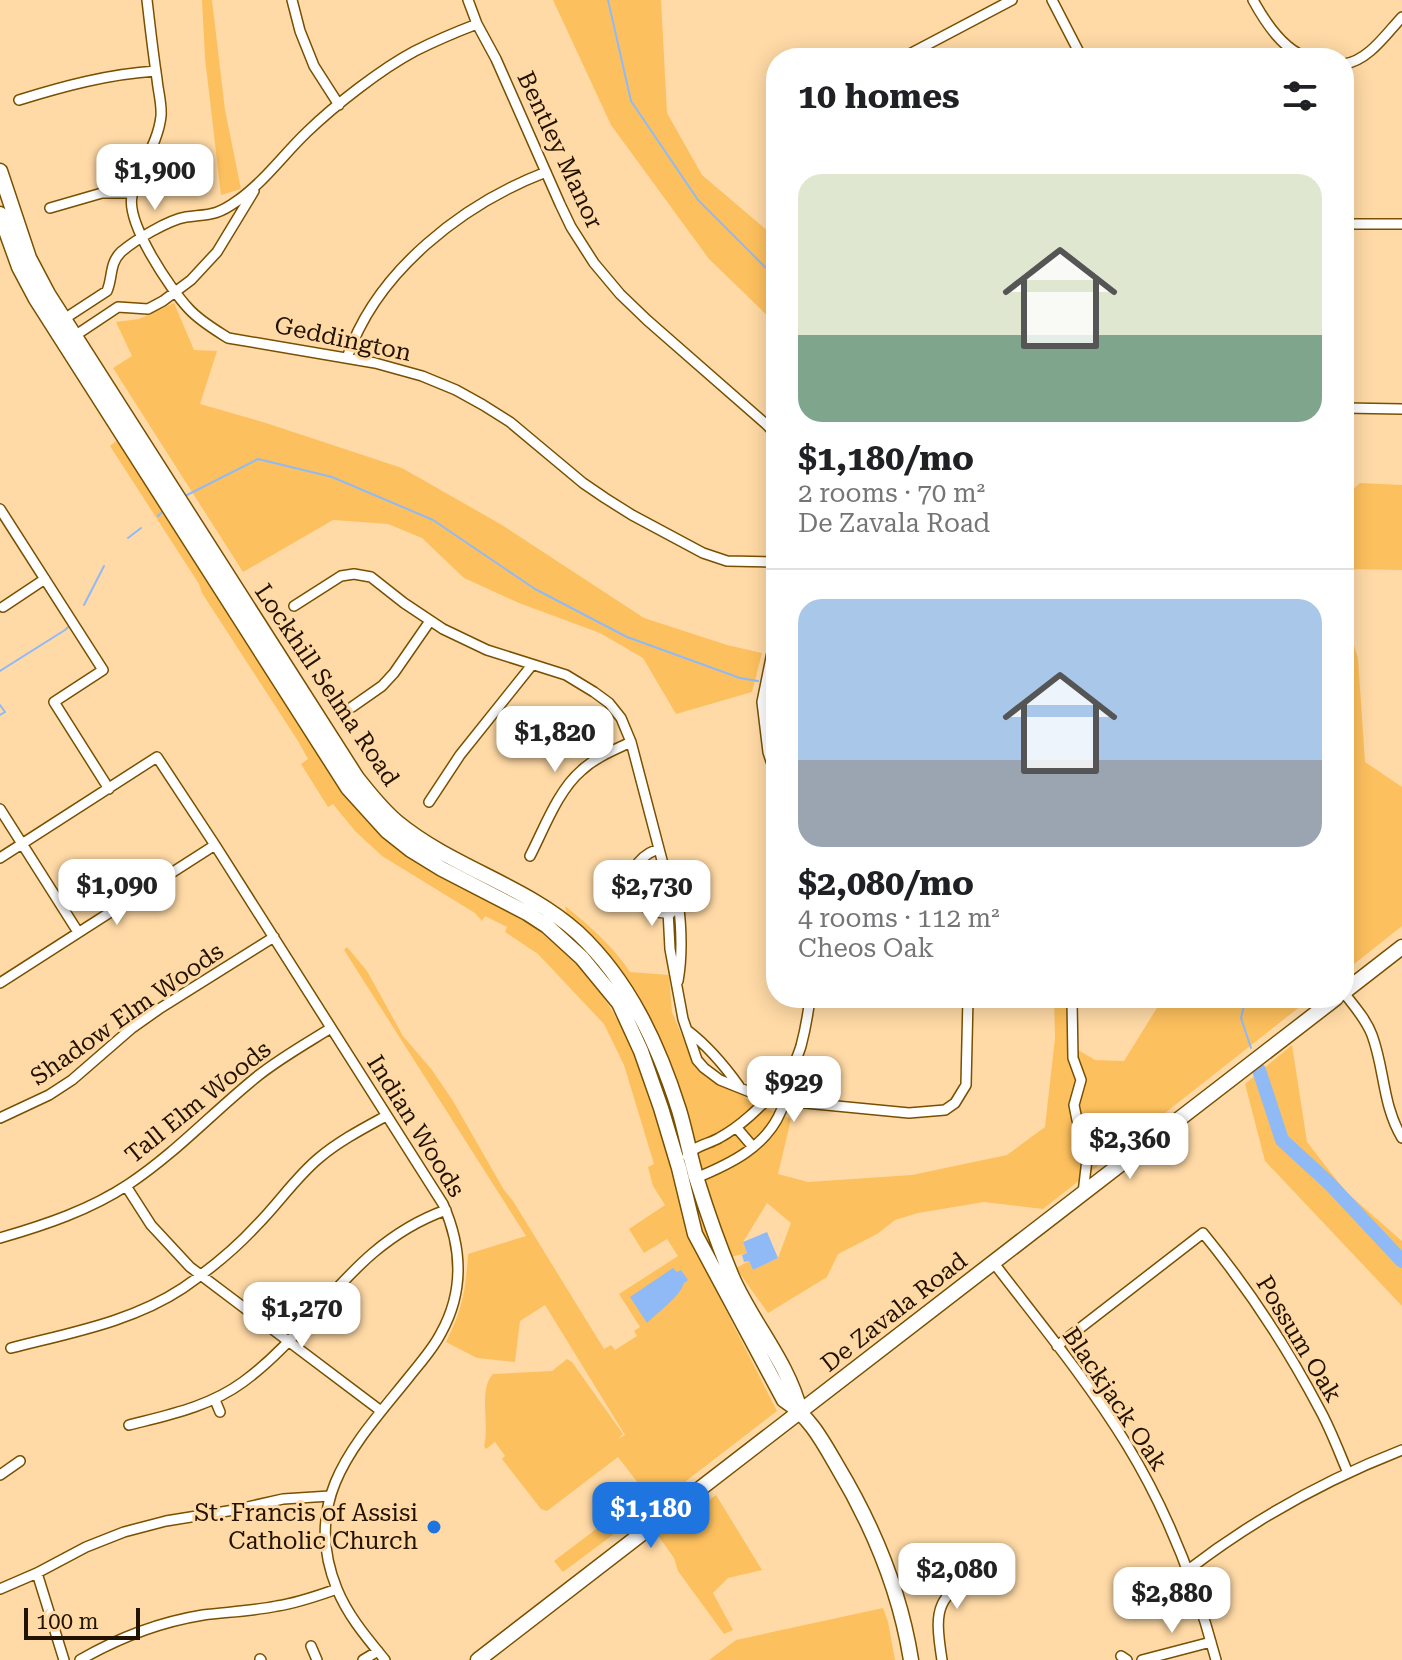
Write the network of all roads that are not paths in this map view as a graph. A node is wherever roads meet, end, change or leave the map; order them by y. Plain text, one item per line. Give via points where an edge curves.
1 (147, 0) edge
2 (292, 0) edge
3 (468, 0) edge
4 (1012, 0) edge
5 (1052, 0) edge
6 (1253, 0) edge
7 (1402, 17) edge
8 (477, 24) junction
9 (921, 48) edge
10 (1077, 48) edge
11 (1292, 48) edge
12 (1354, 63) edge
13 (156, 71) junction
14 (19, 100) dead end
15 (339, 105) junction
16 (0, 171) edge
17 (546, 172) junction
18 (258, 185) junction
19 (3, 193) edge
20 (133, 193) junction
21 (50, 208) dead end
22 (0, 214) edge
23 (1354, 224) edge
24 (1402, 224) edge
25 (143, 238) junction
26 (107, 291) junction
27 (175, 292) junction
28 (86, 305) junction
29 (118, 307) junction
30 (96, 322) junction
31 (59, 323) junction
32 (70, 339) junction
33 (347, 358) junction
34 (1354, 408) edge
35 (1402, 409) edge
36 (766, 424) edge
37 (0, 509) edge
38 (766, 562) edge
39 (45, 579) junction
40 (294, 606) dead end
41 (3, 607) dead end
42 (430, 621) junction
43 (532, 665) junction
44 (766, 682) edge
45 (352, 707) dead end
46 (766, 735) edge
47 (631, 742) junction
48 (109, 789) junction
49 (429, 802) dead end
50 (0, 809) edge
51 (22, 843) junction
52 (215, 845) junction
53 (658, 849) junction
54 (530, 856) dead end
55 (0, 858) edge
56 (445, 863) junction
57 (673, 912) junction
58 (78, 932) junction
59 (274, 937) junction
60 (1402, 947) edge
61 (0, 983) edge
62 (1354, 984) edge
63 (1354, 1006) edge
64 (808, 1008) edge
65 (968, 1008) edge
66 (1072, 1008) edge
67 (1323, 1008) edge
68 (331, 1028) junction
69 (687, 1030) junction
70 (790, 1076) junction
71 (739, 1087) junction
72 (768, 1098) junction
73 (786, 1100) junction
74 (386, 1116) junction
75 (0, 1118) edge
76 (736, 1127) junction
77 (1087, 1136) junction
78 (1402, 1138) edge
79 (753, 1147) junction
80 (690, 1151) junction
81 (1136, 1153) junction
82 (679, 1168) junction
83 (696, 1178) junction
84 (126, 1186) junction
85 (1083, 1193) junction
86 (446, 1210) junction
87 (0, 1238) edge
88 (993, 1262) junction
89 (200, 1275) junction
90 (287, 1341) junction
91 (1057, 1346) junction
92 (11, 1348) dead end
93 (215, 1400) junction
94 (381, 1411) junction
95 (800, 1411) junction
96 (220, 1412) dead end
97 (129, 1425) dead end
98 (1402, 1450) edge
99 (20, 1461) dead end
100 (1348, 1473) junction
101 (0, 1475) edge
102 (330, 1496) junction
103 (982, 1566) dead end
104 (1188, 1570) junction
105 (37, 1573) junction
106 (0, 1589) edge
107 (337, 1589) junction
108 (1211, 1642) junction
109 (311, 1646) dead end
110 (378, 1651) junction
111 (64, 1660) edge
112 (80, 1660) edge
113 (317, 1660) edge
114 (363, 1660) edge
115 (385, 1660) edge
116 (478, 1660) edge
117 (911, 1660) edge
118 (942, 1660) edge
119 (1142, 1660) edge
120 (1216, 1660) edge

1 - 13 street
2 - 15 street via 314,66
3 - 8 street, Bentley Manor
4 - 9 street
5 - 10 street
6 - 11 street via 1269,27
7 - 12 street
8 - 15 street via 414,52
8 - 17 street, Bentley Manor
13 - 14 street
13 - 20 street via 158,133
15 - 18 street
16 - 19 main road, Lockhill Selma Road
17 - 33 street via 473,208 419,252 366,316
17 - 36 street, Bentley Manor via 580,243 620,294
18 - 25 street via 217,213 167,224
18 - 27 street via 217,252
19 - 31 main road, Lockhill Selma Road
20 - 21 street via 102,193
20 - 25 street, Geddington via 131,209
22 - 31 main road, Lockhill Selma Road via 19,267
23 - 24 street
25 - 26 street via 118,255
25 - 27 street, Geddington
26 - 28 street
26 - 29 street
27 - 29 street via 148,309
27 - 33 street, Geddington via 228,338
28 - 30 street
28 - 31 street
29 - 30 street
30 - 32 street
31 - 32 main road, Lockhill Selma Road
32 - 56 main road, Lockhill Selma Road via 348,788 411,850
33 - 38 street, Geddington via 456,390 510,422 605,498 703,553 727,561
34 - 35 street
37 - 39 street
39 - 41 street
39 - 48 street via 103,670 54,702
40 - 42 street via 341,576 362,574
42 - 43 street via 487,650
42 - 45 street via 394,673
43 - 47 street via 566,675 609,703
43 - 49 street
44 - 46 street via 762,702
47 - 53 street
47 - 54 street via 575,776
48 - 51 street
48 - 52 street, Indian Woods via 157,757
50 - 51 street
51 - 55 street
51 - 58 street
52 - 58 street
52 - 59 street, Indian Woods
53 - 57 street
53 - 57 street via 635,866 632,887 648,909
56 - 80 main road, Lockhill Selma Road via 536,901 578,934 611,970 651,1037
56 - 82 main road, Lockhill Selma Road via 547,926 600,978 619,1003 641,1051
57 - 69 street via 682,948 677,984
58 - 61 street
59 - 68 street, Indian Woods
59 - 75 street, Shadow Elm Woods via 132,1028 60,1088
60 - 62 main road
63 - 78 street via 1372,1036 1385,1098
64 - 70 street
65 - 73 street via 966,1085 945,1110 909,1113
66 - 77 street via 1073,1058 1081,1080 1074,1105
67 - 81 main road, De Zavala Road
68 - 74 street, Indian Woods
68 - 84 street, Tall Elm Woods via 259,1075
69 - 71 street
69 - 71 street via 704,1068
70 - 72 street
70 - 73 street
71 - 72 street
72 - 73 street
72 - 76 street
73 - 79 street via 772,1128
74 - 86 street, Indian Woods
74 - 89 street via 320,1157 256,1227
76 - 79 street
76 - 80 street
77 - 81 street
77 - 85 street
79 - 83 street
80 - 82 street
80 - 83 main road, Lockhill Selma Road
81 - 85 main road, De Zavala Road
82 - 83 street
82 - 95 main road, Lockhill Selma Road via 700,1245 784,1400
83 - 95 main road, Lockhill Selma Road via 733,1280 795,1391
84 - 87 street, Tall Elm Woods via 45,1225
84 - 89 street via 162,1239
85 - 88 main road, De Zavala Road
86 - 90 street via 377,1248
86 - 94 street, Indian Woods via 458,1260 453,1304 435,1344
88 - 91 street, Blackjack Oak
88 - 95 main road, De Zavala Road
89 - 90 street
89 - 92 street via 126,1316
90 - 93 street via 261,1368
90 - 94 street
91 - 100 street, Possum Oak via 1203,1233 1283,1344
91 - 104 street, Blackjack Oak via 1128,1447
93 - 96 street
93 - 97 street
94 - 102 street, Indian Woods via 349,1454
95 - 116 main road, De Zavala Road
95 - 117 main road, Lockhill Selma Road via 859,1502 882,1552
98 - 100 street
99 - 101 street
100 - 104 street via 1262,1519
102 - 105 street via 283,1499 124,1532
102 - 107 street, Indian Woods via 326,1542
103 - 118 street via 942,1603 937,1623
104 - 108 street, Blackjack Oak
105 - 106 street
105 - 111 street
107 - 110 street, Indian Woods
107 - 112 street via 276,1607 164,1624
108 - 119 street
108 - 120 street, Blackjack Oak
109 - 113 street
110 - 114 street
110 - 115 street, Indian Woods

